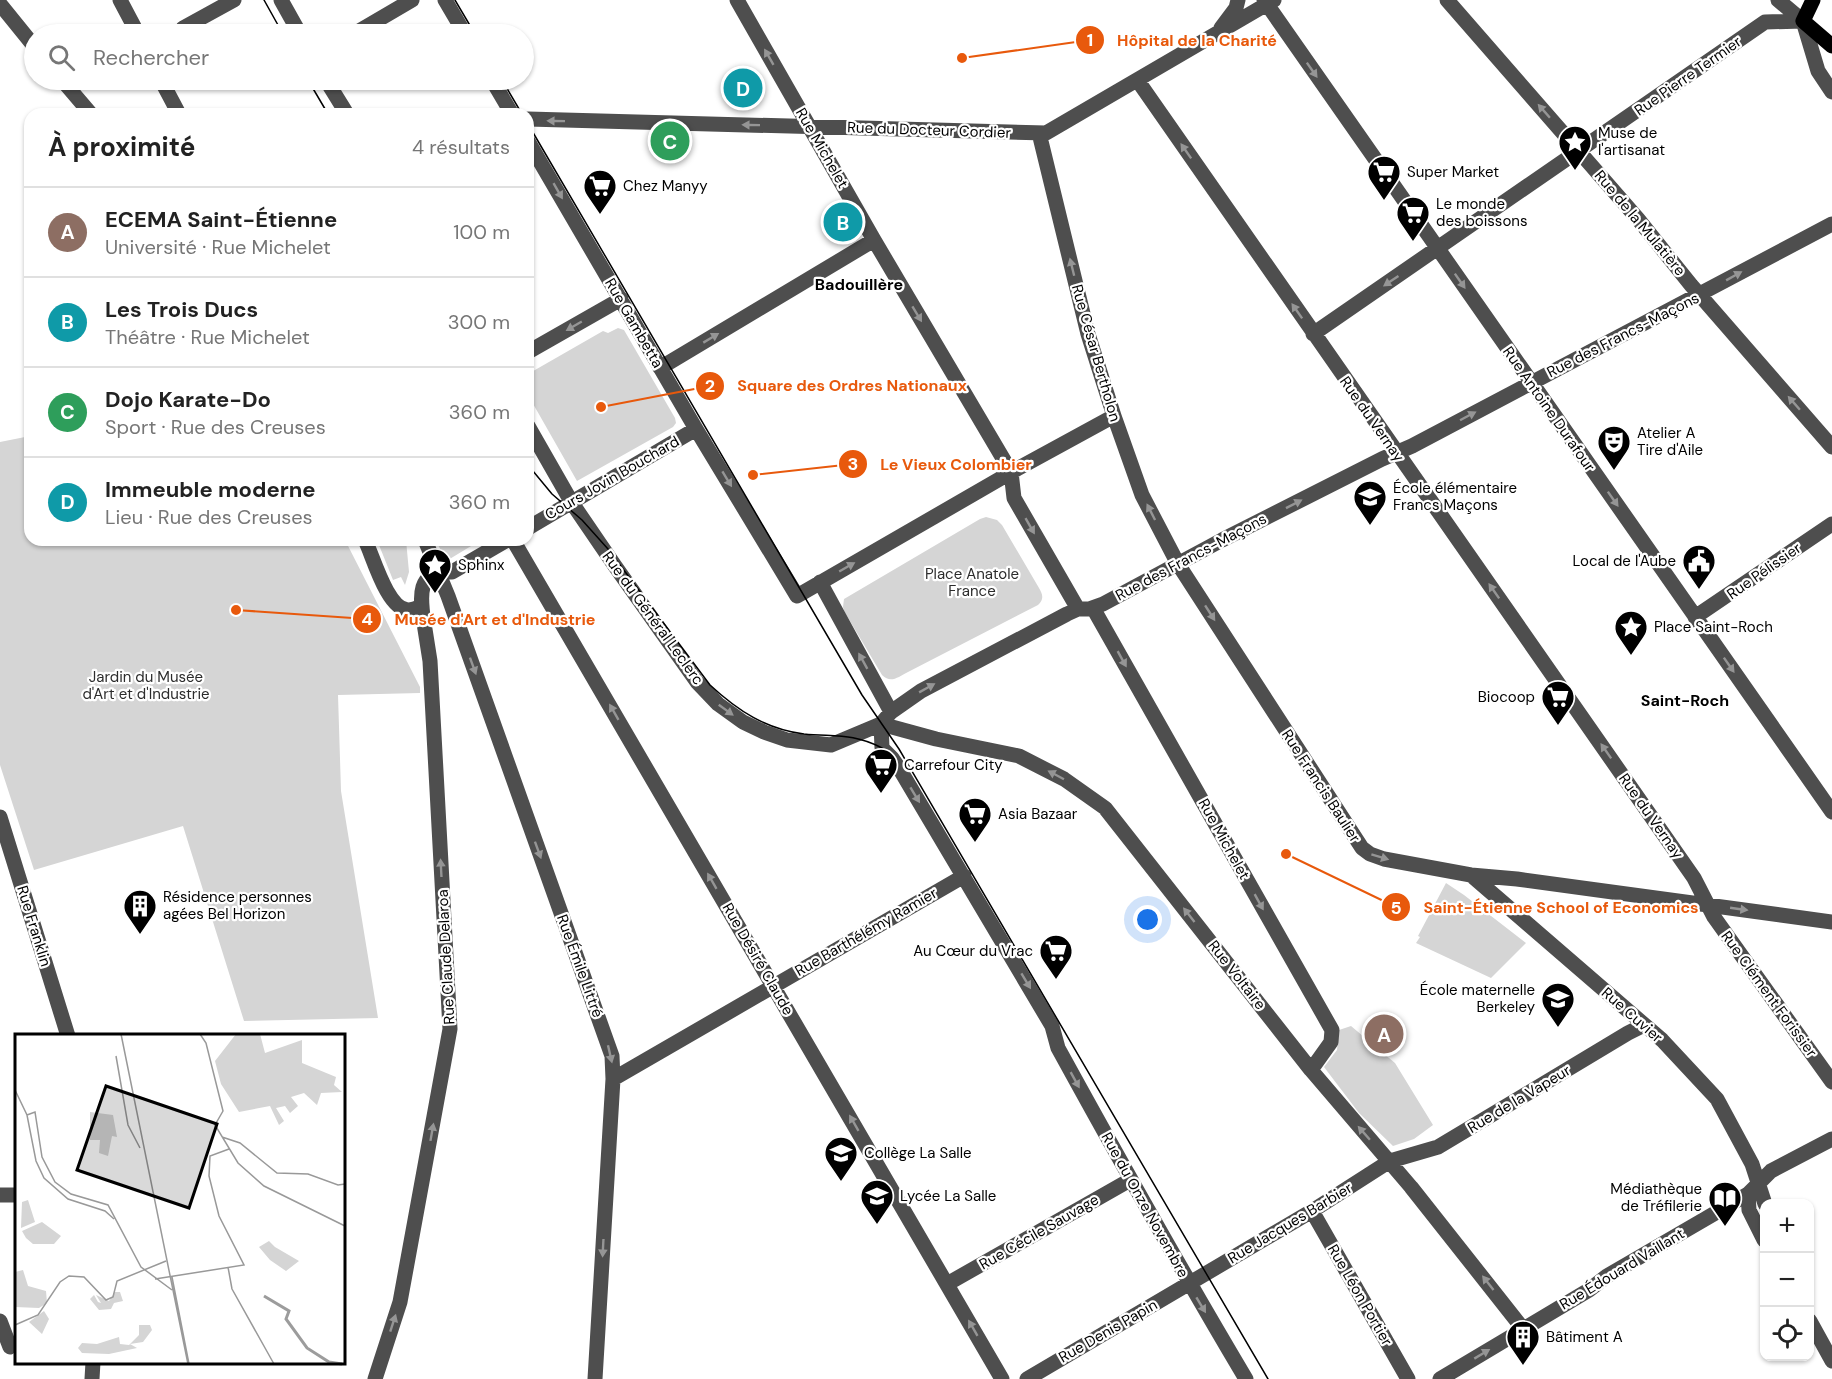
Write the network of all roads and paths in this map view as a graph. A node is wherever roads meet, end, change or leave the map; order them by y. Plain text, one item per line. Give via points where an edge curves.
1 (120, 0) edge
2 (234, 0) edge
3 (281, 0) edge
4 (412, 0) edge
5 (445, 0) edge
6 (737, 0) edge
7 (1238, 0) edge
8 (1447, 0) edge
9 (1778, 0) edge
10 (1813, 0) edge
11 (1268, 2) edge
12 (0, 4) edge
13 (1803, 21) junction
14 (133, 24) edge
15 (190, 24) edge
16 (294, 24) edge
17 (371, 24) edge
18 (459, 24) edge
19 (24, 34) edge
20 (1216, 35) junction
21 (1832, 46) edge
22 (1138, 81) junction
23 (71, 90) edge
24 (166, 90) edge
25 (332, 90) edge
26 (498, 90) edge
27 (1832, 92) edge
28 (86, 108) edge
29 (176, 108) edge
30 (343, 108) edge
31 (508, 108) edge
32 (534, 119) edge
33 (809, 126) junction
34 (1043, 133) junction
35 (534, 151) edge
36 (1579, 152) junction
37 (1832, 224) edge
38 (874, 240) junction
39 (1437, 249) junction
40 (1700, 295) junction
41 (621, 299) junction
42 (1313, 334) junction
43 (534, 349) edge
44 (660, 368) junction
45 (1531, 383) junction
46 (1114, 416) junction
47 (696, 429) junction
48 (534, 436) edge
49 (1832, 447) edge
50 (1397, 453) junction
51 (1011, 472) junction
52 (572, 502) junction
53 (534, 524) edge
54 (1832, 524) edge
55 (368, 546) edge
56 (428, 546) edge
57 (497, 546) edge
58 (517, 546) edge
59 (1178, 564) junction
60 (439, 572) junction
61 (820, 582) junction
62 (422, 606) junction
63 (1086, 609) junction
64 (1695, 617) junction
65 (886, 718) junction
66 (1832, 812) edge
67 (0, 817) edge
68 (1472, 875) junction
69 (964, 876) junction
70 (1708, 904) junction
71 (1832, 922) edge
72 (774, 985) junction
73 (1644, 1025) junction
74 (68, 1034) edge
75 (1311, 1070) junction
76 (613, 1079) junction
77 (1832, 1082) edge
78 (1832, 1139) edge
79 (1390, 1161) junction
80 (1130, 1180) junction
81 (1753, 1189) junction
82 (1762, 1199) edge
83 (1312, 1211) junction
84 (1760, 1232) edge
85 (947, 1284) junction
86 (1189, 1284) junction
87 (0, 1321) edge
88 (1524, 1330) junction
89 (1814, 1330) edge
90 (10, 1347) dead end
91 (1832, 1361) edge
92 (93, 1364) edge
93 (92, 1379) edge
94 (375, 1379) edge
95 (595, 1379) edge
96 (1002, 1379) edge
97 (1027, 1379) edge
98 (1246, 1379) edge
99 (1408, 1379) edge
100 (1440, 1379) edge

1 - 14 street
2 - 15 street
3 - 16 street
4 - 17 street
5 - 18 street
33 -> 6 street, Rue Michelet
7 - 20 street
36 -> 8 street, Rue de la Mulatière
9 - 13 street
10 - 13 main road
11 - 20 street
11 -> 39 street, Rue Antoine Durafour
12 - 19 street
13 - 21 main road
13 - 27 street via 1818,71
13 - 36 street, Rue Pierre Termier via 1765,22
20 - 22 street
22 - 34 street
42 -> 22 street, Rue du Vernay
23 - 28 street
24 - 29 street
25 - 30 street
26 - 31 street
33 -> 32 street, Rue du Docteur Cordier
33 - 34 street, Rue du Docteur Cordier
33 - 38 street, Rue Michelet
46 -> 34 street, Rue César Bertholon via 1088,334
35 -> 41 street, Rue Gambetta
36 - 39 street, Rue Pierre Termier
36 - 40 street, Rue de la Mulatière
40 -> 37 street, Rue des Francs-Maçons
44 -> 38 street
38 -> 51 street, Rue Michelet
39 -> 42 street
39 -> 45 street, Rue Antoine Durafour
40 - 45 street, Rue des Francs-Maçons
49 -> 40 street, Rue de la Mulatière
41 -> 43 street
41 - 44 street, Rue Gambetta
42 - 50 street, Rue du Vernay
44 - 47 street, Rue Gambetta
50 -> 45 street, Rue des Francs-Maçons
45 -> 64 street, Rue Antoine Durafour
46 - 51 street
59 -> 46 street, Rue César Bertholon via 1142,495
47 - 52 street, Cours Jovin Bouchard
47 -> 61 street, Rue Gambetta via 797,596
48 - 52 street, Rue du Général Leclerc
59 -> 50 street, Rue des Francs-Maçons
70 -> 50 street, Rue du Vernay via 1694,878
61 -> 51 street
51 -> 63 street, Rue Michelet via 1014,498
52 - 53 street, Cours Jovin Bouchard
52 -> 65 street, Rue du Général Leclerc via 697,682 743,722 787,740 831,745
54 - 64 street, Rue Pélissier
55 - 62 street via 393,601 408,610
56 - 60 street, Rue Émile Littré
57 - 60 street via 452,572
72 -> 58 street, Rue Désiré Claude
59 - 63 street, Rue des Francs-Maçons
59 -> 68 street, Rue Francis Baulier via 1362,848 1384,859
60 - 62 street, Rue Claude Delaroa via 421,590
60 -> 76 street, Rue Émile Littré via 612,1056
65 -> 61 street
94 -> 62 street, Rue Claude Delaroa via 400,1302 450,1029 430,661
65 -> 63 street via 921,691 1067,614
63 -> 75 street, Rue Michelet via 1332,1030 1331,1042
64 -> 66 street, Rue Antoine Durafour
65 -> 69 street, Rue du Onze Novembre via 882,748 899,768
75 -> 65 street, Rue Voltaire via 1105,808 1064,779 1019,756 936,739
67 - 74 street, Rue Franklin
68 - 70 street, Rue Francis Baulier
68 - 73 street, Rue Cuvier
69 - 72 street, Rue Barthélémy Ramier
69 -> 80 street, Rue du Onze Novembre via 1052,1026 1058,1048
70 -> 71 street, Rue Francis Baulier
70 - 77 street, Rue Clément Forissier
72 - 76 street, Rue Barthélémy Ramier
85 -> 72 street, Rue Désiré Claude
73 - 79 street, Rue de la Vapeur via 1438,1148
73 - 81 street, Rue Cuvier via 1717,1099 1752,1164
79 -> 75 street, Rue Voltaire
76 -> 95 street, Rue Émile Littré
78 - 81 street, Rue Édouard Vaillant via 1772,1171
79 - 83 street, Rue Jacques Barbier
88 -> 79 street, Rue Voltaire
80 - 85 street, Rue Cécile Sauvage
80 - 86 street, Rue du Onze Novembre
81 - 82 street
81 - 84 street via 1749,1210
81 - 88 street, Rue Édouard Vaillant
83 - 86 street, Rue Jacques Barbier
83 - 99 street, Rue Léon Portier
96 -> 85 street, Rue Désiré Claude
86 - 97 street, Rue Denis Papin
86 -> 98 street, Rue du Onze Novembre
87 - 90 street
100 -> 88 street, Rue Édouard Vaillant
89 - 91 street
92 - 93 street

